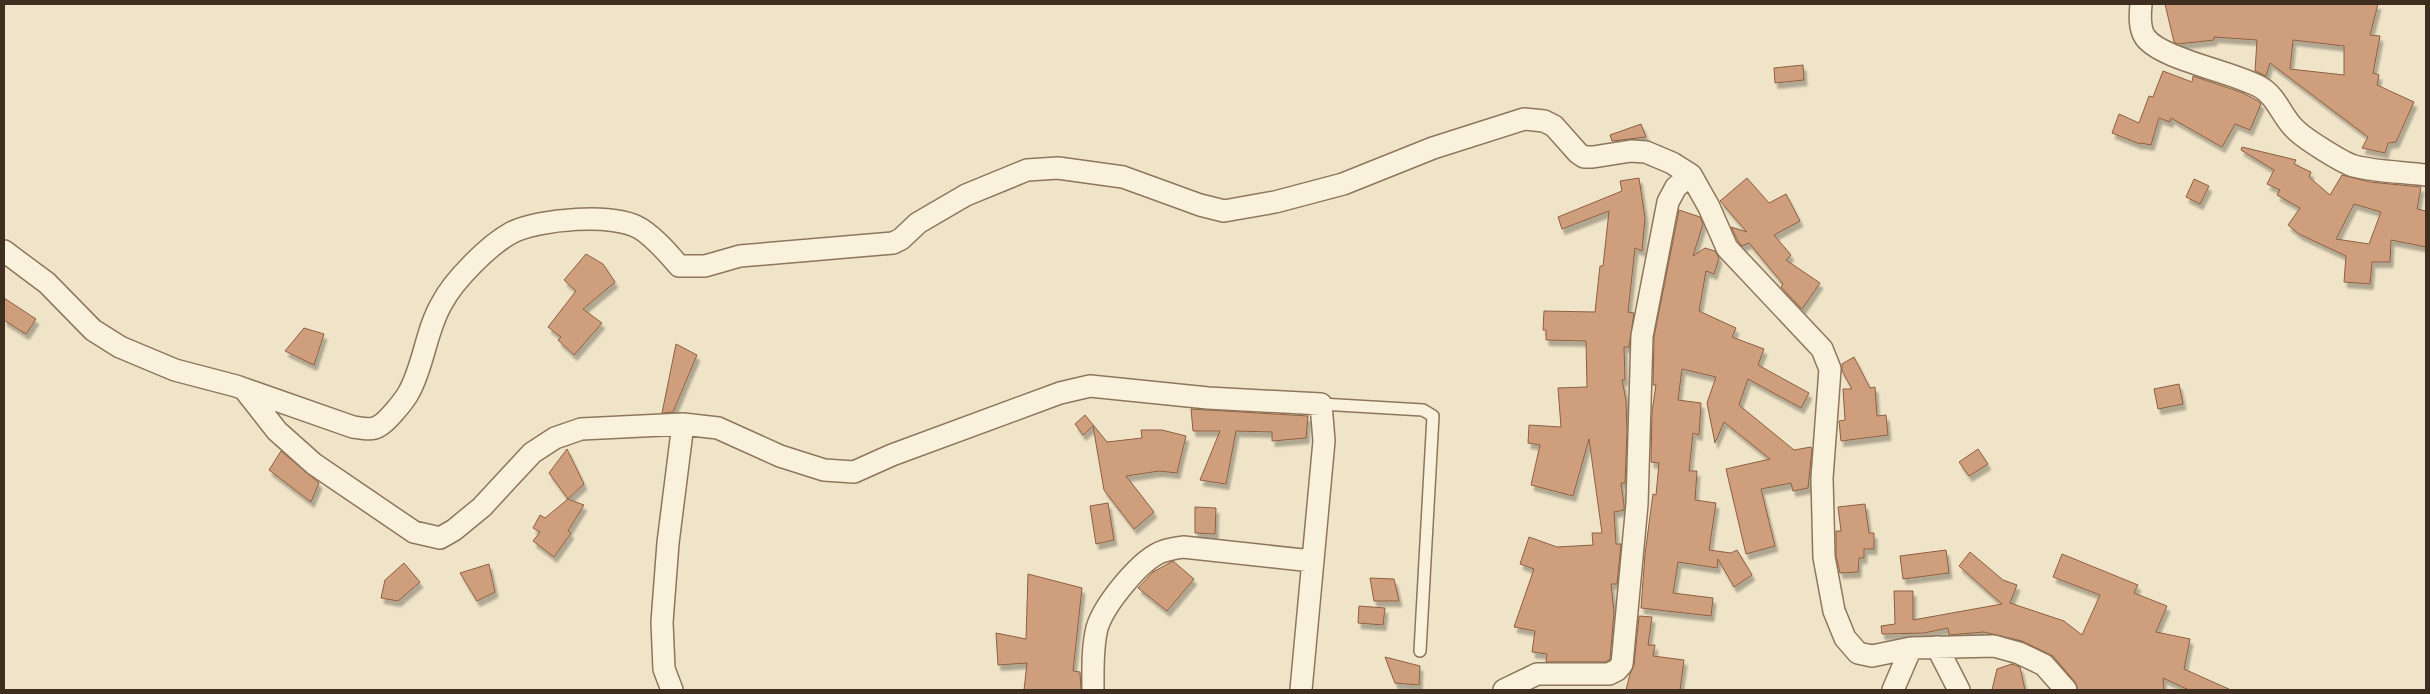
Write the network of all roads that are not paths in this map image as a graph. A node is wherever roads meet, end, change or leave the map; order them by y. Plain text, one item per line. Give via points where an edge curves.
1 (2141, 4) edge
2 (1691, 174) junction
3 (2426, 175) edge
4 (4, 251) edge
5 (244, 389) junction
6 (1321, 404) junction
7 (683, 424) junction
8 (1312, 561) junction
9 (1937, 647) junction
10 (1911, 648) junction
11 (1420, 651) dead end
12 (672, 690) edge
13 (1093, 690) edge
14 (1301, 690) edge
15 (1504, 690) edge
16 (1893, 690) edge
17 (1959, 690) edge
18 (2066, 690) edge

1 - 3 street via 2140,18 2148,42 2179,58 2261,87 2295,130 2347,163
2 - 5 street via 1646,152 1584,157 1554,126 1544,121 1524,120 1433,148 1343,184 1275,202 1224,211 1200,206 1123,177 1058,168 1027,170 966,195 918,223 893,243 740,256 704,266 679,266 640,228 598,219 569,219 512,232 468,269 442,303 409,392 379,427 353,427
2 - 10 street via 1727,248 1822,349 1830,368 1822,478 1824,557 1834,610 1845,638 1858,653 1872,656
2 - 15 street via 1676,187 1668,202 1642,336 1637,504 1622,664 1609,674 1537,674
4 - 5 street via 47,283 93,330 120,348 175,370
5 - 7 street via 277,431 314,464 414,532 440,538 482,507 532,453 555,438 581,429
6 - 7 street via 1208,398 1090,386 1060,393 854,472 824,470 780,456 718,428
6 - 8 street via 1324,441
6 - 11 lane via 1423,410 1433,416
7 - 12 street via 662,622 664,669
8 - 13 street via 1183,547 1163,551 1136,571 1108,605 1093,648
8 - 14 street
9 - 10 street
9 - 17 street
9 - 18 street via 1994,646 2019,653 2044,665
10 - 16 street

